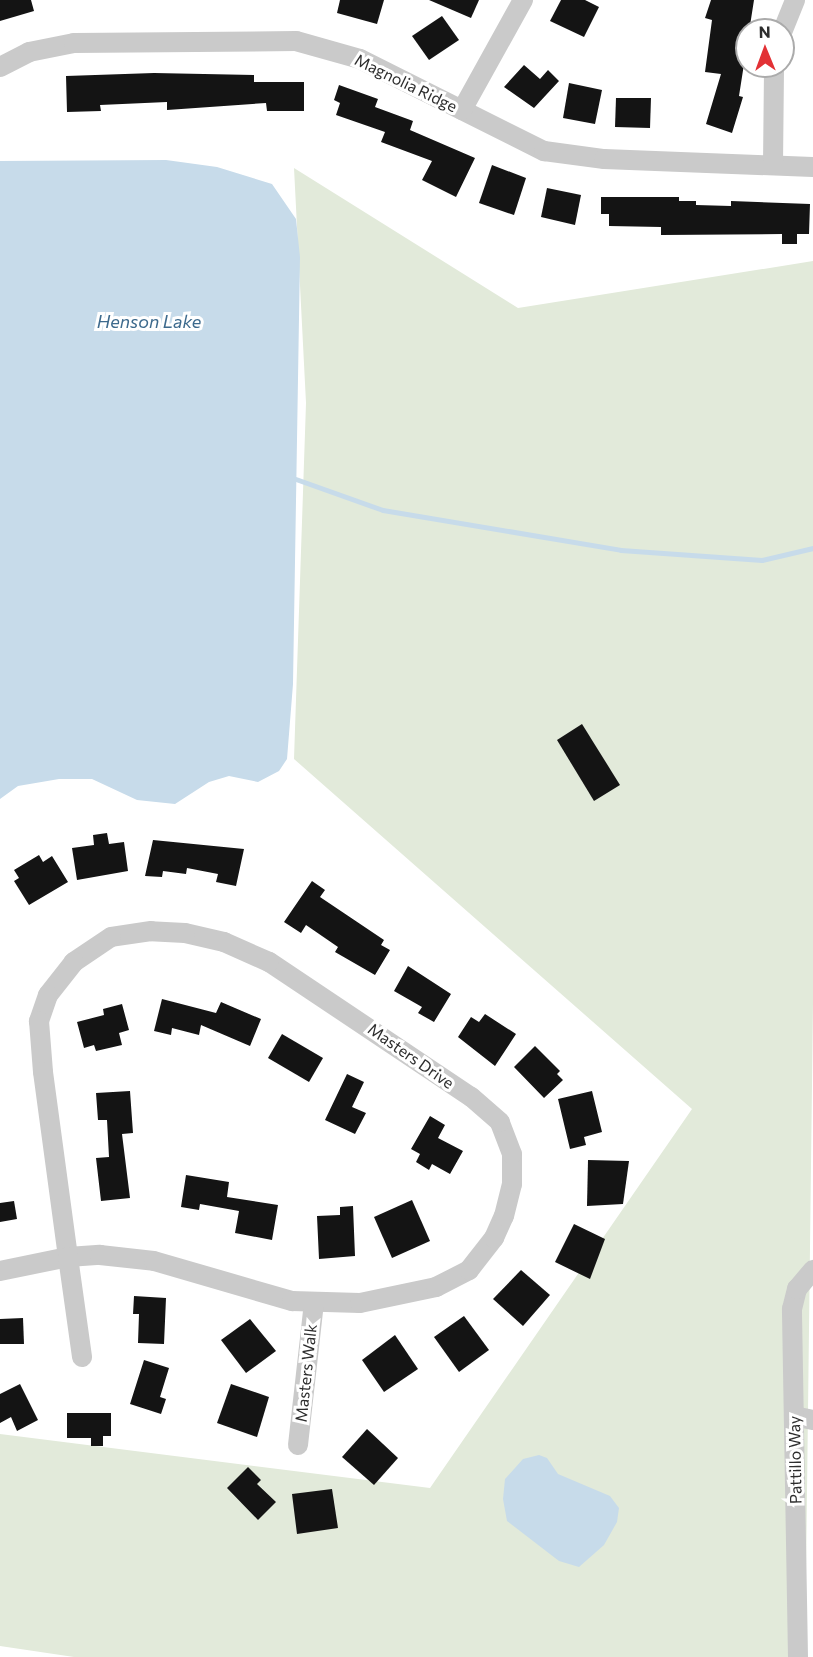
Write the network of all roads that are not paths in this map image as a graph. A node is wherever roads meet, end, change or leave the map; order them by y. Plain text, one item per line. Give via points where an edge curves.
1 (523, 0) edge
2 (795, 0) edge
3 (788, 18) edge
4 (0, 67) edge
5 (774, 78) edge
6 (462, 110) junction
7 (773, 165) junction
8 (813, 167) edge
9 (68, 1257) junction
10 (813, 1270) edge
11 (0, 1271) edge
12 (314, 1302) junction
13 (82, 1357) dead end
14 (803, 1418) edge
15 (298, 1445) dead end
16 (805, 1578) edge
17 (798, 1657) edge

1 - 6 street
2 - 3 street
4 - 6 street, Magnolia Ridge via 29,52 74,44 296,41 360,59
5 - 7 street
6 - 7 street, Magnolia Ridge via 544,151 604,159
7 - 8 street, Magnolia Ridge
9 - 11 street, Masters Drive
9 - 12 street, Masters Drive via 100,1255 154,1261 292,1301
9 - 12 street, Masters Drive via 39,1021 48,995 74,962 111,937 151,931 185,933 224,942 269,962 365,1024 500,1122 512,1154 512,1184 504,1216 494,1238 469,1270 436,1287 404,1294 360,1303
9 - 13 street, Masters Drive
10 - 14 street, Pattillo Way via 797,1289 792,1310
12 - 15 street, Masters Walk
14 - 16 street, Pattillo Way
16 - 17 street, Pattillo Way

